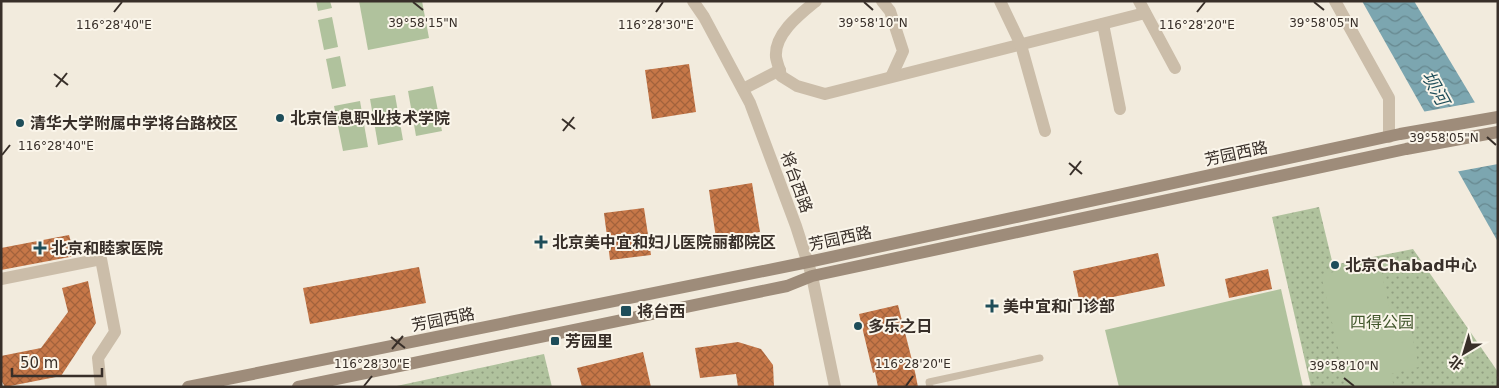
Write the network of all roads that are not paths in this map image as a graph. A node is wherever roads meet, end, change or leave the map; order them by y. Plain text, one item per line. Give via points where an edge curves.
1 (693, 1) edge
2 (816, 1) edge
3 (882, 1) edge
4 (1000, 1) edge
5 (1139, 1) edge
6 (1335, 1) edge
7 (1145, 13) junction
8 (1103, 24) junction
9 (1021, 45) junction
10 (1175, 68) dead end
11 (780, 70) junction
12 (892, 75) junction
13 (743, 89) junction
14 (1120, 109) dead end
15 (1498, 118) edge
16 (1045, 130) dead end
17 (1498, 132) edge
18 (1394, 135) junction
19 (808, 262) junction
20 (812, 276) junction
21 (1, 279) edge
22 (1040, 358) dead end
23 (101, 387) edge
24 (188, 387) edge
25 (298, 387) edge
26 (835, 387) edge
27 (930, 387) edge

1 - 13 street, 将台西路
2 - 11 street via 796,17 782,36 776,55
3 - 12 street via 890,11 904,50
4 - 9 street
5 - 7 street
6 - 18 street via 1389,98
7 - 8 street
7 - 10 street
8 - 9 street
8 - 14 street
9 - 12 street
9 - 16 street
11 - 12 street via 781,76 797,86 825,94
11 - 13 street
13 - 19 street, 将台西路
15 - 18 main road, 芳园西路
17 - 20 main road, 芳园西路
18 - 19 main road, 芳园西路
19 - 20 street, 将台西路
19 - 24 main road, 芳园西路
20 - 25 main road, 芳园西路 via 787,286
20 - 26 street, 将台西路
21 - 23 street via 101,260 115,332 98,358
22 - 27 lane via 929,382

